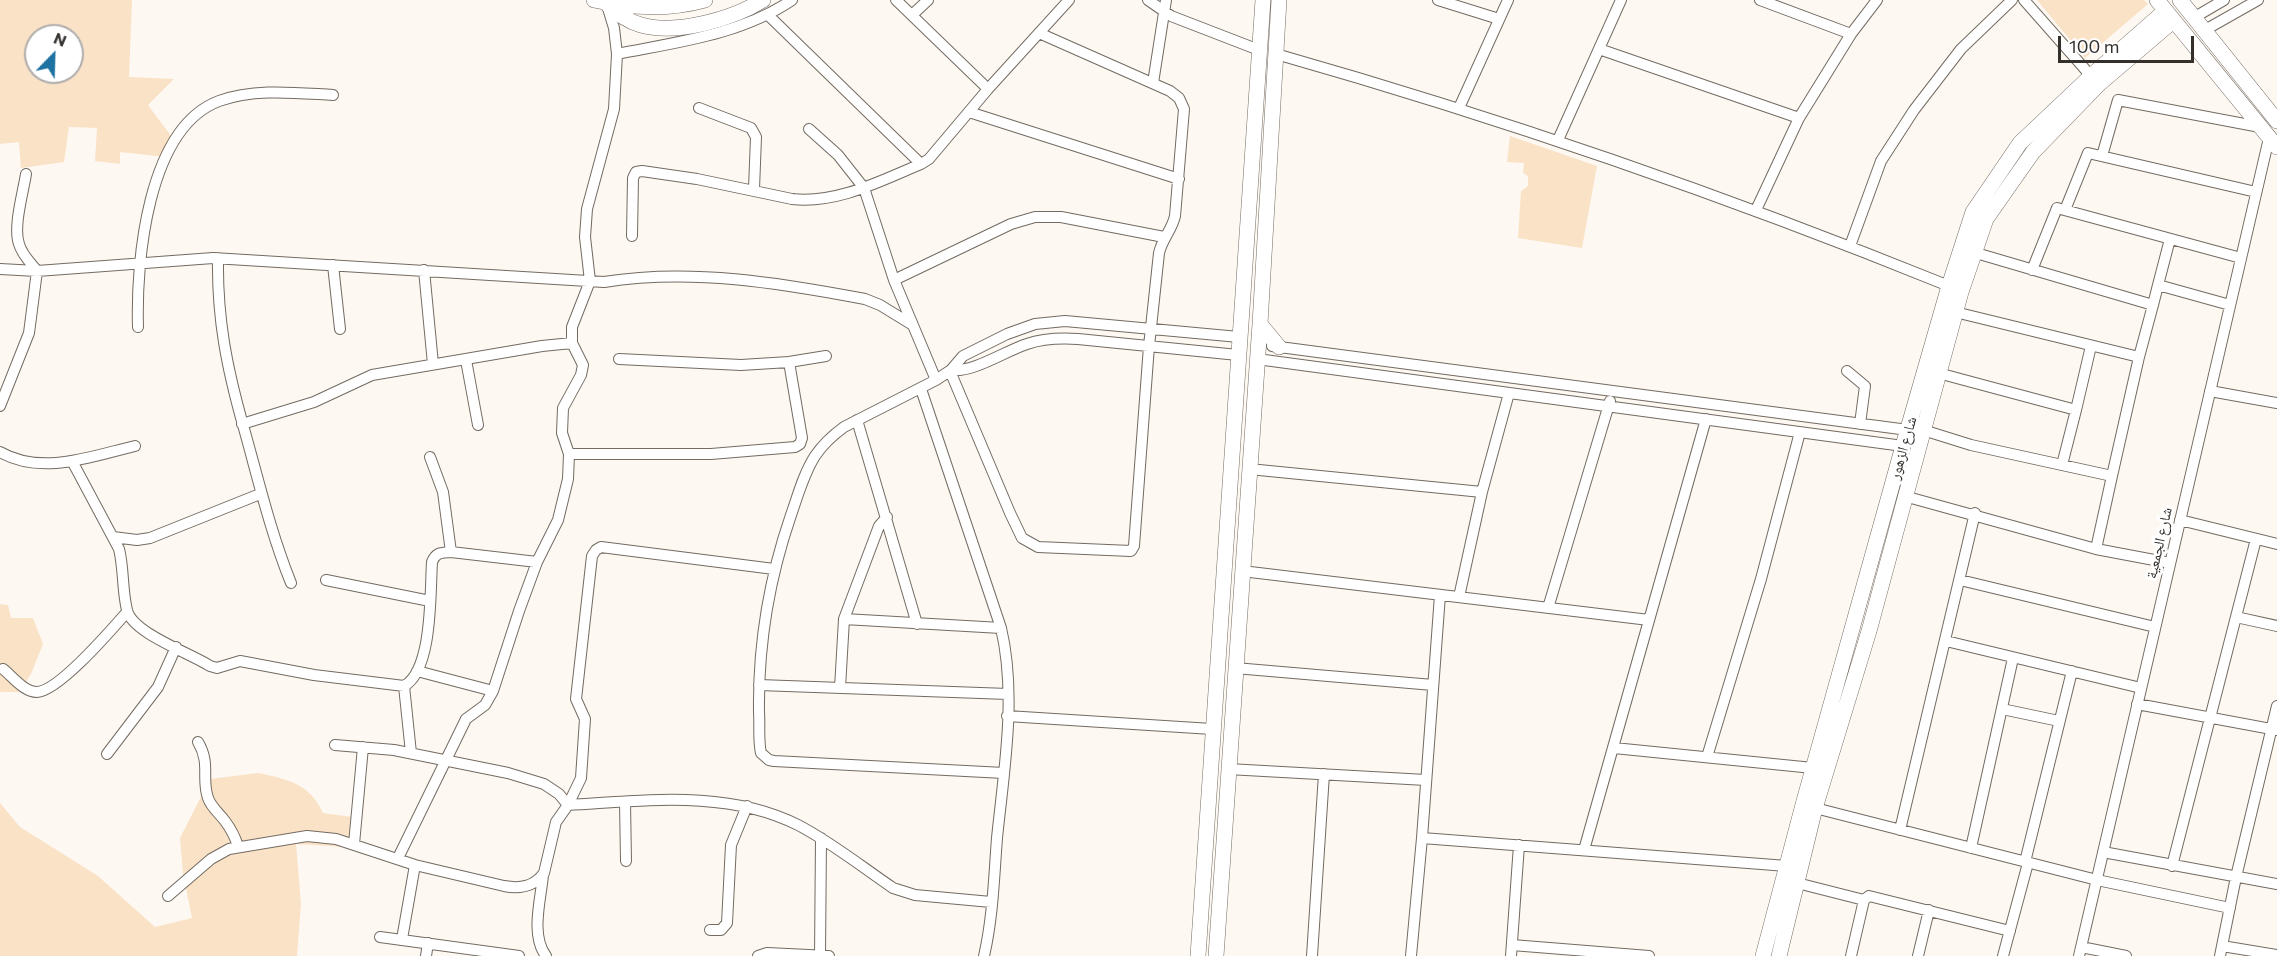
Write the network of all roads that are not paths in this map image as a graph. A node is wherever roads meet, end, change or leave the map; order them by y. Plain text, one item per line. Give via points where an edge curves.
1 (705, 0) edge
2 (792, 0) edge
3 (896, 0) edge
4 (928, 0) edge
5 (1069, 0) edge
6 (1148, 0) edge
7 (1166, 0) edge
8 (1263, 0) edge
9 (1279, 0) edge
10 (1438, 0) edge
11 (1508, 0) edge
12 (1622, 0) edge
13 (1760, 0) edge
14 (1877, 0) edge
15 (2012, 0) edge
16 (2024, 0) edge
17 (2180, 0) edge
18 (2224, 0) edge
19 (2258, 0) edge
20 (600, 1) edge
21 (766, 8) edge
22 (2165, 10) edge
23 (1164, 12) junction
24 (912, 15) junction
25 (2194, 17) junction
26 (1499, 19) junction
27 (2205, 30) junction
28 (1039, 33) junction
29 (1851, 34) junction
30 (1259, 50) junction
31 (1599, 50) junction
32 (617, 54) junction
33 (1276, 54) junction
34 (2091, 76) junction
35 (1153, 83) junction
36 (988, 89) junction
37 (333, 95) dead end
38 (699, 108) dead end
39 (1459, 108) junction
40 (969, 112) junction
41 (1799, 118) junction
42 (2277, 121) edge
43 (809, 129) dead end
44 (2269, 137) edge
45 (1557, 140) junction
46 (2020, 143) junction
47 (2033, 152) junction
48 (2102, 156) junction
49 (921, 164) junction
50 (26, 174) dead end
51 (1179, 179) junction
52 (864, 188) junction
53 (754, 189) junction
54 (2256, 192) junction
55 (1258, 202) junction
56 (1756, 210) junction
57 (2065, 210) junction
58 (632, 236) dead end
59 (1164, 237) junction
60 (2170, 239) junction
61 (1850, 246) junction
62 (1976, 253) junction
63 (218, 258) junction
64 (2241, 258) junction
65 (140, 264) junction
66 (333, 265) junction
67 (0, 269) edge
68 (424, 270) junction
69 (2032, 270) junction
70 (37, 272) junction
71 (894, 280) junction
72 (590, 281) junction
73 (2158, 285) junction
74 (1949, 286) junction
75 (2153, 305) junction
76 (2230, 305) junction
77 (1955, 312) junction
78 (911, 324) junction
79 (1260, 324) junction
80 (138, 327) dead end
81 (340, 329) dead end
82 (1151, 329) junction
83 (1239, 337) junction
84 (572, 343) junction
85 (1149, 346) junction
86 (2091, 346) junction
87 (1279, 347) junction
88 (1258, 351) junction
89 (1238, 355) junction
90 (826, 356) dead end
91 (2139, 357) junction
92 (620, 358) dead end
93 (466, 360) junction
94 (789, 362) junction
95 (433, 364) junction
96 (951, 370) junction
97 (1847, 371) dead end
98 (1938, 373) junction
99 (936, 380) junction
100 (921, 389) junction
101 (2210, 391) junction
102 (1509, 393) junction
103 (1612, 393) junction
104 (2277, 403) edge
105 (0, 406) edge
106 (1608, 406) junction
107 (2076, 410) junction
108 (1706, 419) junction
109 (857, 420) junction
110 (243, 424) junction
111 (1860, 424) junction
112 (478, 425) dead end
113 (1916, 430) junction
114 (1800, 432) junction
115 (135, 446) dead end
116 (1903, 446) junction
117 (0, 452) edge
118 (569, 454) junction
119 (430, 457) dead end
120 (72, 461) junction
121 (2062, 465) junction
122 (1249, 469) junction
123 (2112, 476) junction
124 (1482, 492) junction
125 (260, 494) junction
126 (1904, 496) junction
127 (1975, 513) junction
128 (887, 517) junction
129 (2180, 520) junction
130 (113, 537) junction
131 (2256, 539) junction
132 (2277, 544) edge
133 (2096, 549) junction
134 (451, 552) junction
135 (537, 562) junction
136 (2170, 563) junction
137 (774, 569) junction
138 (1242, 571) junction
139 (326, 580) dead end
140 (1960, 580) junction
141 (291, 583) dead end
142 (1440, 595) junction
143 (1459, 597) junction
144 (430, 601) junction
145 (1548, 608) junction
146 (127, 612) junction
147 (2236, 617) junction
148 (843, 620) junction
149 (1648, 620) junction
150 (917, 624) junction
151 (1853, 626) junction
152 (2277, 626) edge
153 (2155, 627) junction
154 (1001, 628) junction
155 (1869, 631) junction
156 (1946, 641) junction
157 (176, 647) junction
158 (2013, 658) junction
159 (1235, 668) junction
160 (3, 669) dead end
161 (417, 671) junction
162 (2072, 671) junction
163 (759, 685) junction
164 (404, 686) junction
165 (1433, 686) junction
166 (840, 688) junction
167 (2141, 688) junction
168 (493, 691) junction
169 (1008, 693) junction
170 (2137, 704) junction
171 (2277, 705) edge
172 (2002, 709) junction
173 (1007, 716) junction
174 (2210, 717) junction
175 (2060, 721) junction
176 (1212, 729) junction
177 (2274, 729) edge
178 (198, 742) dead end
179 (336, 745) dead end
180 (363, 747) junction
181 (1614, 748) junction
182 (411, 753) junction
183 (107, 754) dead end
184 (1707, 757) junction
185 (446, 759) junction
186 (1813, 768) junction
187 (1228, 769) junction
188 (1004, 773) junction
189 (1324, 774) junction
190 (1426, 780) junction
191 (625, 802) junction
192 (568, 805) junction
193 (1208, 805) junction
194 (747, 806) junction
195 (1226, 807) junction
196 (1815, 808) junction
197 (1900, 830) junction
198 (821, 838) junction
199 (1422, 838) junction
200 (354, 844) junction
201 (1519, 845) junction
202 (238, 846) junction
203 (1971, 848) junction
204 (1584, 850) junction
205 (2103, 852) junction
206 (398, 858) junction
207 (626, 861) dead end
208 (2027, 862) junction
209 (415, 865) junction
210 (1787, 866) junction
211 (2172, 866) junction
212 (544, 873) junction
213 (2236, 877) junction
214 (2097, 880) junction
215 (1797, 883) junction
216 (2277, 884) edge
217 (168, 896) dead end
218 (1864, 900) junction
219 (991, 902) junction
220 (2230, 908) junction
221 (1929, 910) junction
222 (710, 930) dead end
223 (2010, 931) junction
224 (380, 937) dead end
225 (402, 939) junction
226 (428, 943) junction
227 (1512, 951) edge
228 (2221, 951) edge
229 (2080, 952) edge
230 (2277, 955) edge
231 (426, 956) edge
232 (519, 956) edge
233 (546, 956) edge
234 (758, 956) edge
235 (820, 956) edge
236 (830, 956) edge
237 (984, 956) edge
238 (1198, 956) edge
239 (1216, 956) edge
240 (1312, 956) edge
241 (1411, 956) edge
242 (1649, 956) edge
243 (1763, 956) edge
244 (1779, 956) edge
245 (1851, 956) edge
246 (1918, 956) edge
247 (2003, 956) edge
248 (2126, 956) edge

1 - 20 main road via 653,7
2 - 21 street
3 - 24 street
4 - 24 street
5 - 28 street
6 - 23 street
7 - 23 street
8 - 30 main road
9 - 33 main road
10 - 26 street
11 - 26 street
12 - 31 street
13 - 29 street
14 - 29 street
15 - 61 street via 1960,50 1881,161
16 - 34 street
17 - 25 main road
18 - 25 street
19 - 27 street
20 - 21 main road via 639,24 670,27
20 - 32 street via 614,28
21 - 32 street via 726,31
21 - 49 street
22 - 34 main road, شارع الزهور
22 - 44 main road
22 - 47 main road, شارع الزهور
23 - 30 street
23 - 35 street
24 - 36 street
25 - 27 main road
26 - 39 street
27 - 42 main road
28 - 35 street
28 - 36 street
29 - 41 street
30 - 55 main road
31 - 41 street
31 - 45 street
32 - 72 street via 613,116 585,223
33 - 39 street
33 - 55 main road
34 - 46 main road, شارع الزهور
35 - 51 street via 1175,94 1184,109
36 - 40 street
37 - 65 street via 246,93 218,101 195,115 177,137 160,170 150,198
38 - 53 street via 754,132
39 - 45 street
40 - 49 street
40 - 51 street
41 - 56 street
43 - 52 street via 838,155
44 - 48 street via 2118,100
44 - 54 street, شارع الجمعية
45 - 56 street
46 - 47 main road
46 - 74 main road, شارع الزهور via 1973,212
47 - 62 main road, شارع الزهور via 1986,219
48 - 54 street
48 - 57 street via 2088,153
49 - 52 street
50 - 70 street via 18,243
51 - 59 street via 1174,221
52 - 53 street via 809,201
52 - 71 street
53 - 58 street via 678,175 636,172
54 - 64 street, شارع الجمعية
55 - 79 main road
55 - 83 main road
56 - 61 street
57 - 60 street
57 - 69 street via 2057,208
59 - 71 street via 1067,218 1035,217 1011,224
59 - 82 street
60 - 64 street
60 - 73 street
61 - 74 street
62 - 69 street
62 - 77 main road, شارع الزهور
63 - 65 street
63 - 66 street
63 - 110 street via 219,318
64 - 76 street, شارع الجمعية
65 - 70 street
65 - 80 street
66 - 68 street
66 - 81 street
67 - 70 street
68 - 72 street
68 - 95 street
69 - 75 street
70 - 105 street via 29,333
71 - 78 street
72 - 78 street via 663,276 771,283 865,299
72 - 84 street via 574,321
73 - 75 street
73 - 76 street
74 - 113 main road, شارع الزهور
75 - 91 street
76 - 101 street, شارع الجمعية
77 - 86 street
77 - 98 main road, شارع الزهور
78 - 99 street
79 - 87 main road
79 - 88 main road
82 - 83 street
82 - 85 street
82 - 96 street via 1065,321 1035,324 963,356
83 - 89 main road
84 - 93 street
84 - 118 street via 582,365 581,375 563,408 562,433
85 - 89 street
85 - 96 street via 1052,339 1027,344 966,369
85 - 96 street via 1134,546 1128,552 1038,547 1022,538
86 - 91 street
86 - 107 street
87 - 88 street
87 - 103 street
88 - 102 street
88 - 122 main road
89 - 176 main road
90 - 94 street
91 - 123 street
92 - 94 street via 729,364
93 - 95 street
93 - 112 street
94 - 118 street via 802,438 795,447 711,454
95 - 110 street via 372,375 314,402
96 - 99 street
97 - 111 street via 1865,386
98 - 107 street
98 - 113 main road, شارع الزهور
99 - 100 street
100 - 109 street
100 - 154 street
101 - 104 street
101 - 129 street, شارع الجمعية
102 - 106 street
102 - 124 street
103 - 106 street
103 - 111 street
106 - 108 street
106 - 145 street
107 - 121 street
108 - 114 street
108 - 149 street
109 - 128 street
109 - 137 street via 834,435 816,455
110 - 125 street
111 - 113 street
113 - 116 main road, شارع الزهور
113 - 121 street
113 - 126 main road, شارع الزهور
114 - 116 street
114 - 184 street
115 - 120 street
116 - 151 main road, شارع الزهور
117 - 120 street via 31,464
118 - 135 street via 568,479 558,520
119 - 134 street via 443,492
120 - 130 street
121 - 123 street
122 - 124 street
122 - 138 main road
123 - 133 street
124 - 143 street
125 - 130 street via 150,538
125 - 141 street
126 - 127 street
126 - 155 main road, شارع الزهور
127 - 133 street
127 - 140 street
128 - 148 street via 879,526
128 - 150 street
129 - 131 street
129 - 136 street, شارع الجمعية
130 - 146 street via 122,562
131 - 132 street
131 - 147 street
133 - 136 street
134 - 135 street
134 - 144 street via 439,553 432,562
135 - 168 street
136 - 153 street, شارع الجمعية
137 - 163 street via 763,627
137 - 192 street via 601,547 596,550 590,567 576,699 585,719 584,763 582,778
138 - 142 street
138 - 159 main road
139 - 144 street
140 - 153 street
140 - 156 street
142 - 143 street
142 - 165 street
143 - 145 street
144 - 161 street
145 - 149 street
146 - 157 street via 144,631
146 - 160 street via 85,659 47,690 27,690
147 - 152 street
147 - 174 street
148 - 150 street
148 - 166 street
149 - 181 street
150 - 154 street
151 - 155 main road
151 - 186 main road, شارع الزهور
153 - 167 street, شارع الجمعية
154 - 169 street
155 - 196 main road, شارع الزهور
156 - 158 street
156 - 197 street
157 - 164 street via 217,668 240,661
157 - 183 street via 158,687
158 - 162 street
158 - 172 street
159 - 165 street
159 - 187 main road
161 - 164 street
161 - 168 street
162 - 167 street
162 - 175 street
163 - 166 street
163 - 188 street via 760,748 769,760
164 - 182 street
165 - 190 street
166 - 169 street
167 - 170 street, شارع الجمعية
168 - 185 street via 485,705 466,719
169 - 173 street
170 - 174 street
170 - 205 street, شارع الجمعية
171 - 177 street
172 - 175 street
172 - 203 street
173 - 176 street
173 - 188 street
174 - 177 street
174 - 211 street
175 - 208 street
176 - 193 main road
177 - 213 street
178 - 202 street via 206,762 208,798
179 - 180 street
180 - 182 street
180 - 200 street
181 - 184 street
181 - 204 street
182 - 185 street
184 - 186 street
185 - 192 street via 544,784
185 - 206 street
186 - 210 main road, شارع الزهور
187 - 189 street
187 - 195 main road
188 - 219 street
189 - 190 street
189 - 240 street
190 - 199 street
191 - 192 street
191 - 194 street via 706,801
191 - 207 street
192 - 212 street via 552,831
193 - 195 main road via 1218,810
193 - 238 main road
194 - 198 street via 797,824
194 - 222 street via 731,845 727,923 721,930
195 - 239 main road
196 - 197 street
196 - 215 main road, شارع الزهور
197 - 203 street
198 - 219 street via 893,888 915,896
198 - 235 street
199 - 201 street
199 - 241 street
200 - 202 street via 307,836
200 - 206 street
201 - 204 street
201 - 227 street
202 - 217 street via 211,859
203 - 208 street
204 - 210 street
205 - 211 street
205 - 214 street, شارع الجمعية
206 - 209 street
208 - 214 street
208 - 223 street
209 - 212 street via 514,888 531,885
209 - 225 street
210 - 243 main road, شارع الزهور
211 - 213 street
212 - 233 street via 538,932
213 - 216 street
213 - 220 street
214 - 220 street
214 - 229 street, شارع الجمعية
215 - 218 street
215 - 244 main road, شارع الزهور
218 - 221 street via 1869,896
218 - 245 street
219 - 237 street
220 - 228 street
221 - 223 street
221 - 246 street
223 - 247 street
224 - 225 street
225 - 226 street
226 - 231 street
226 - 232 street
227 - 242 street
228 - 230 street
229 - 248 street
234 - 235 street
235 - 236 street

